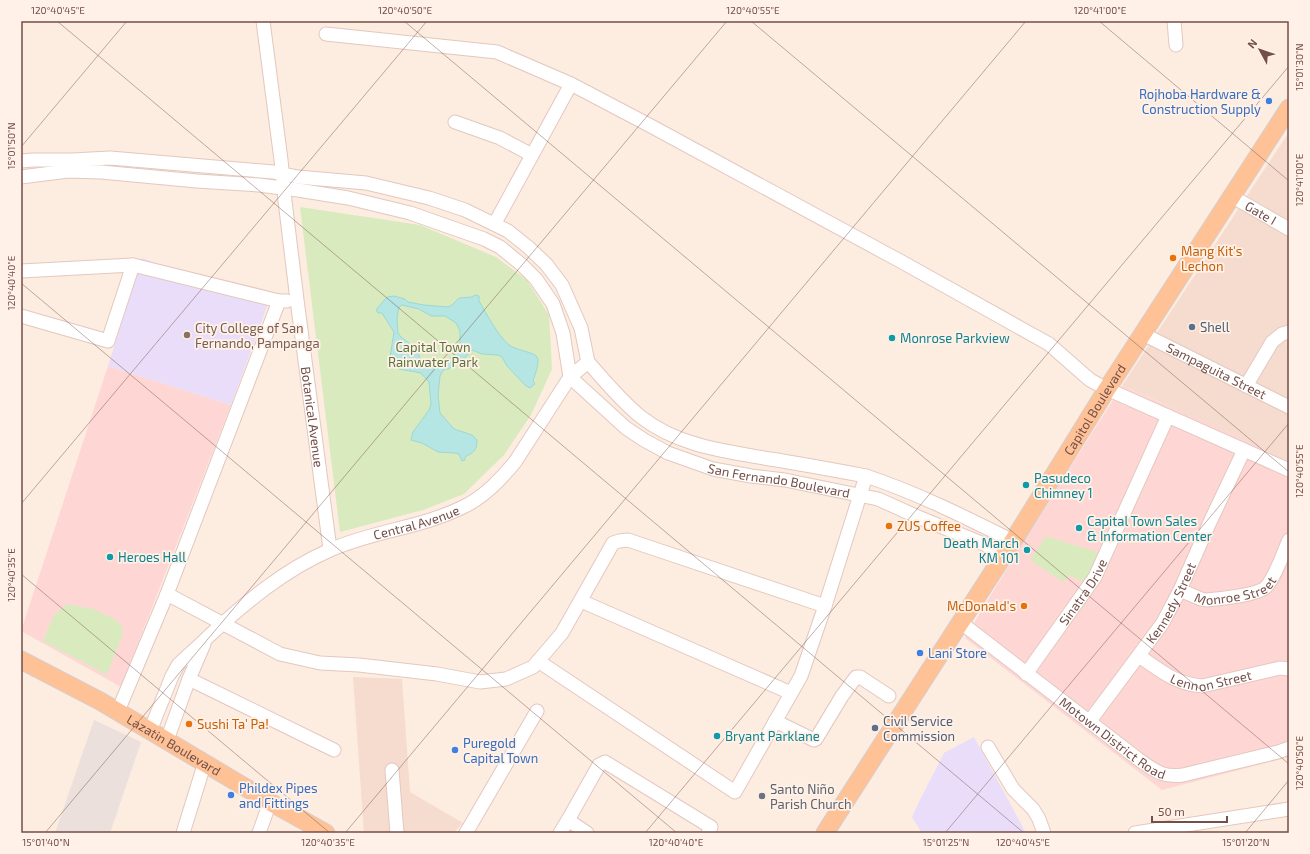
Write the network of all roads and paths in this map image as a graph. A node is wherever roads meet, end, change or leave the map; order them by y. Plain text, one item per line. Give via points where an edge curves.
1 (263, 21) edge
2 (1174, 21) edge
3 (326, 34) dead end
4 (1176, 45) dead end
5 (571, 84) junction
6 (1289, 108) edge
7 (455, 122) dead end
8 (532, 155) junction
9 (21, 161) edge
10 (283, 174) junction
11 (21, 177) edge
12 (284, 188) junction
13 (1233, 197) junction
14 (495, 223) junction
15 (1289, 229) edge
16 (134, 266) junction
17 (21, 271) edge
18 (297, 300) junction
19 (279, 301) junction
20 (21, 316) edge
21 (1289, 332) edge
22 (1143, 334) junction
23 (588, 362) junction
24 (570, 377) junction
25 (1246, 386) junction
26 (1107, 389) junction
27 (1289, 407) edge
28 (1168, 416) junction
29 (1244, 450) junction
30 (1289, 470) edge
31 (866, 476) junction
32 (860, 494) junction
33 (1289, 540) edge
34 (1014, 541) junction
35 (330, 549) junction
36 (1004, 555) junction
37 (1285, 560) edge
38 (1180, 590) junction
39 (167, 594) junction
40 (582, 601) junction
41 (825, 606) junction
42 (960, 622) junction
43 (222, 624) junction
44 (206, 639) junction
45 (1139, 656) junction
46 (21, 660) edge
47 (538, 661) junction
48 (1289, 669) edge
49 (1026, 674) junction
50 (188, 679) junction
51 (791, 693) junction
52 (889, 696) dead end
53 (537, 711) dead end
54 (118, 712) junction
55 (775, 721) junction
56 (1089, 722) junction
57 (150, 731) junction
58 (167, 740) junction
59 (988, 747) dead end
60 (1289, 748) edge
61 (334, 750) dead end
62 (205, 762) junction
63 (392, 770) dead end
64 (270, 802) junction
65 (1289, 809) edge
66 (568, 820) junction
67 (183, 833) edge
68 (259, 833) edge
69 (326, 833) edge
70 (397, 833) edge
71 (466, 833) edge
72 (560, 833) edge
73 (587, 833) edge
74 (708, 833) edge
75 (826, 833) edge
76 (1044, 833) edge
77 (1135, 833) edge

1 - 10 street, Botanical Avenue
2 - 4 street
3 - 5 street via 497,52
5 - 8 street
5 - 26 street via 1049,344 1090,380
6 - 13 main road, Capitol Boulevard
7 - 8 street via 500,138
8 - 14 street
9 - 10 street via 110,158
10 - 12 street, Botanical Avenue
10 - 14 street via 366,183 429,198
11 - 12 street via 68,171 101,172
12 - 18 street, Botanical Avenue
12 - 24 street via 342,197 410,213 500,247 536,279 553,304 563,333
13 - 15 street, Gate I
13 - 22 main road, Capitol Boulevard
14 - 23 street via 528,247 546,264 562,285 581,328
16 - 17 street
16 - 19 street
16 - 20 street via 108,341
18 - 19 street
18 - 35 street, Botanical Avenue
19 - 39 street
21 - 25 street via 1272,342
22 - 25 street, Sampaguita Street
22 - 26 main road, Capitol Boulevard
23 - 24 street, Central Avenue
23 - 31 street, San Fernando Boulevard via 625,403 642,417 687,441 713,449
24 - 32 street, San Fernando Boulevard via 626,428 668,453 713,469
24 - 35 street, Central Avenue via 515,462 494,486 464,507 443,516
25 - 27 street, Sampaguita Street
26 - 28 street
26 - 34 main road, Capitol Boulevard
28 - 29 street
28 - 49 street, Sinatra Drive via 1095,576
29 - 30 street
29 - 38 street, Kennedy Street
31 - 32 street
31 - 34 street, San Fernando Boulevard
32 - 36 street, San Fernando Boulevard via 878,499
32 - 41 street
33 - 37 street, Monroe Street
34 - 36 main road, Capitol Boulevard
35 - 43 street, Central Avenue via 292,569 262,590
36 - 42 main road, Capitol Boulevard
37 - 38 street, Monroe Street via 1265,588 1256,592 1206,600
38 - 45 street, Kennedy Street via 1162,624
39 - 43 street
39 - 54 street
40 - 41 street via 613,543 628,540
40 - 47 street via 562,633
40 - 51 street
41 - 51 street via 801,676
42 - 49 street, Motown District Road
42 - 75 main road, Capitol Boulevard
43 - 44 street, Central Avenue
43 - 47 street via 280,654 320,663 437,674 480,682 506,679 533,667
44 - 50 street, Central Avenue
44 - 57 street, Central Avenue via 178,665
45 - 48 street, Lennon Street via 1168,677 1202,686 1280,668
45 - 56 street, Kennedy Street
46 - 54 main road, Lazatin Boulevard
47 - 55 street via 735,792
49 - 56 street, Motown District Road
50 - 58 street, Central Avenue
50 - 61 street
51 - 55 street
52 - 55 street via 856,677 814,740
53 - 71 street
54 - 57 main road, Lazatin Boulevard
56 - 60 street, Motown District Road via 1153,769 1173,776
57 - 58 main road, Lazatin Boulevard
58 - 62 main road, Lazatin Boulevard
59 - 76 street via 1013,789 1033,809
62 - 64 main road, Lazatin Boulevard
62 - 67 street
63 - 70 street
64 - 68 street
64 - 69 main road, Lazatin Boulevard
65 - 77 street
66 - 72 street
66 - 73 street
66 - 74 street via 599,765 604,762 711,827

